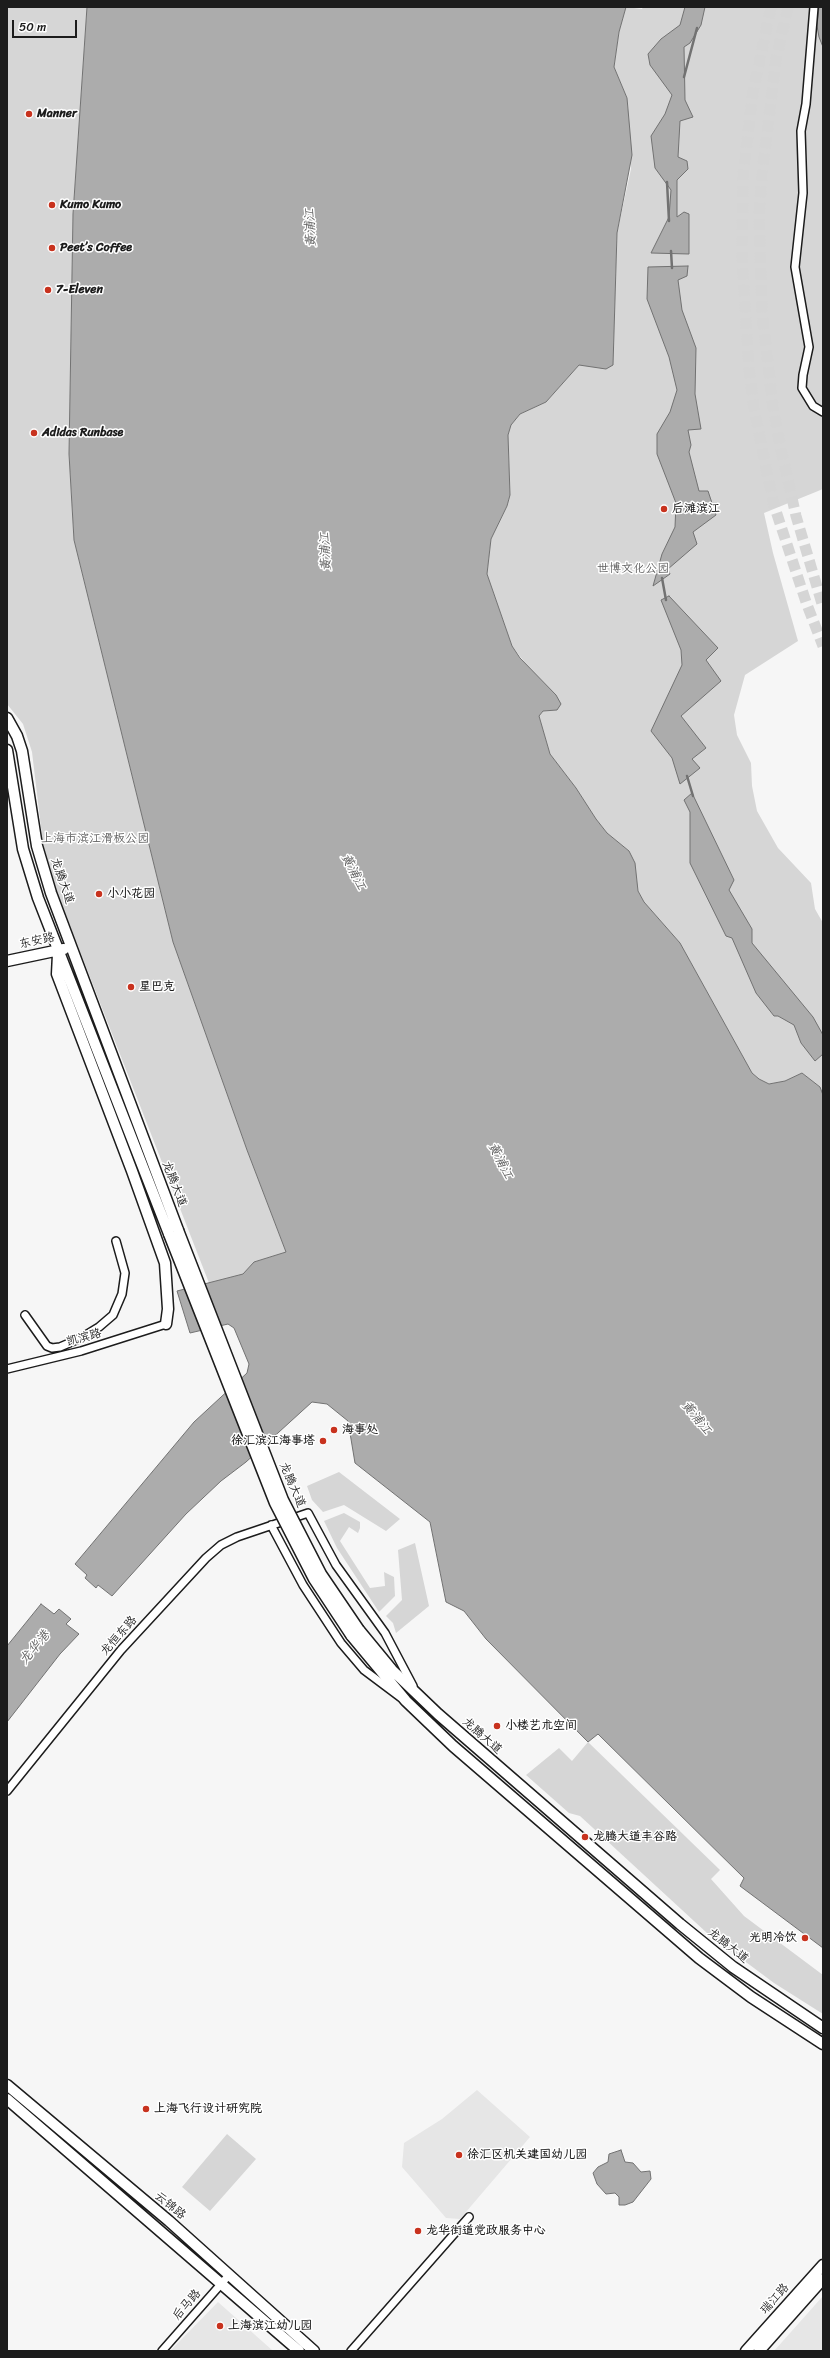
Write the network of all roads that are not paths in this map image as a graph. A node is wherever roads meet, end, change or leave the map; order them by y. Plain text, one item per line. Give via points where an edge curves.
1 (814, 7) edge
2 (823, 412) edge
3 (7, 718) edge
4 (7, 750) edge
5 (72, 946) junction
6 (58, 950) junction
7 (7, 961) edge
8 (123, 1100) junction
9 (116, 1241) dead end
10 (26, 1315) dead end
11 (166, 1324) joint
12 (7, 1369) edge
13 (271, 1525) junction
14 (355, 1633) junction
15 (415, 1692) junction
16 (406, 1701) junction
17 (7, 1790) edge
18 (823, 2028) edge
19 (823, 2044) edge
20 (7, 2085) edge
21 (7, 2099) edge
22 (469, 2217) dead end
23 (823, 2265) edge
24 (229, 2275) junction
25 (823, 2279) edge
26 (221, 2284) junction
27 (162, 2351) edge
28 (299, 2351) edge
29 (314, 2351) edge
30 (351, 2351) edge
31 (746, 2351) edge
32 (759, 2351) edge

1 - 2 street via 806,104 801,131 803,193 795,266 809,347 802,375 802,388 813,406
3 - 5 main road, 龙腾大道 via 22,751 43,870
4 - 6 main road, 龙腾大道 via 24,848 38,898
5 - 6 main road, 东安路
5 - 8 main road, 龙腾大道
6 - 7 main road, 东安路
6 - 8 main road, 龙腾大道
6 - 11 main road via 57,974 165,1263 168,1309
8 - 14 main road, 龙腾大道, bridge via 272,1497 314,1579
9 - 10 street via 125,1273 122,1294 113,1315 100,1327 81,1338 52,1348 47,1346
11 - 12 street, 凯滨路 via 82,1351
13 - 15 street, 龙恒东路 via 308,1513 344,1576 385,1633
13 - 16 street via 303,1585 341,1643 369,1674
13 - 17 street, 龙恒东路 via 229,1541 206,1558 121,1650
14 - 15 main road, 龙腾大道
14 - 16 main road, 龙腾大道
15 - 18 main road, 龙腾大道 via 462,1736 708,1947 759,1986
16 - 19 main road, 龙腾大道 via 453,1746 699,1958 751,1997
20 - 24 main road, 云锦路 via 169,2221
21 - 26 main road, 云锦路
22 - 30 street
23 - 31 main road, 瑞江路
24 - 26 street, 后马路
24 - 29 main road, 云锦路
25 - 32 main road, 瑞江路
26 - 27 street, 后马路
26 - 28 main road, 云锦路

